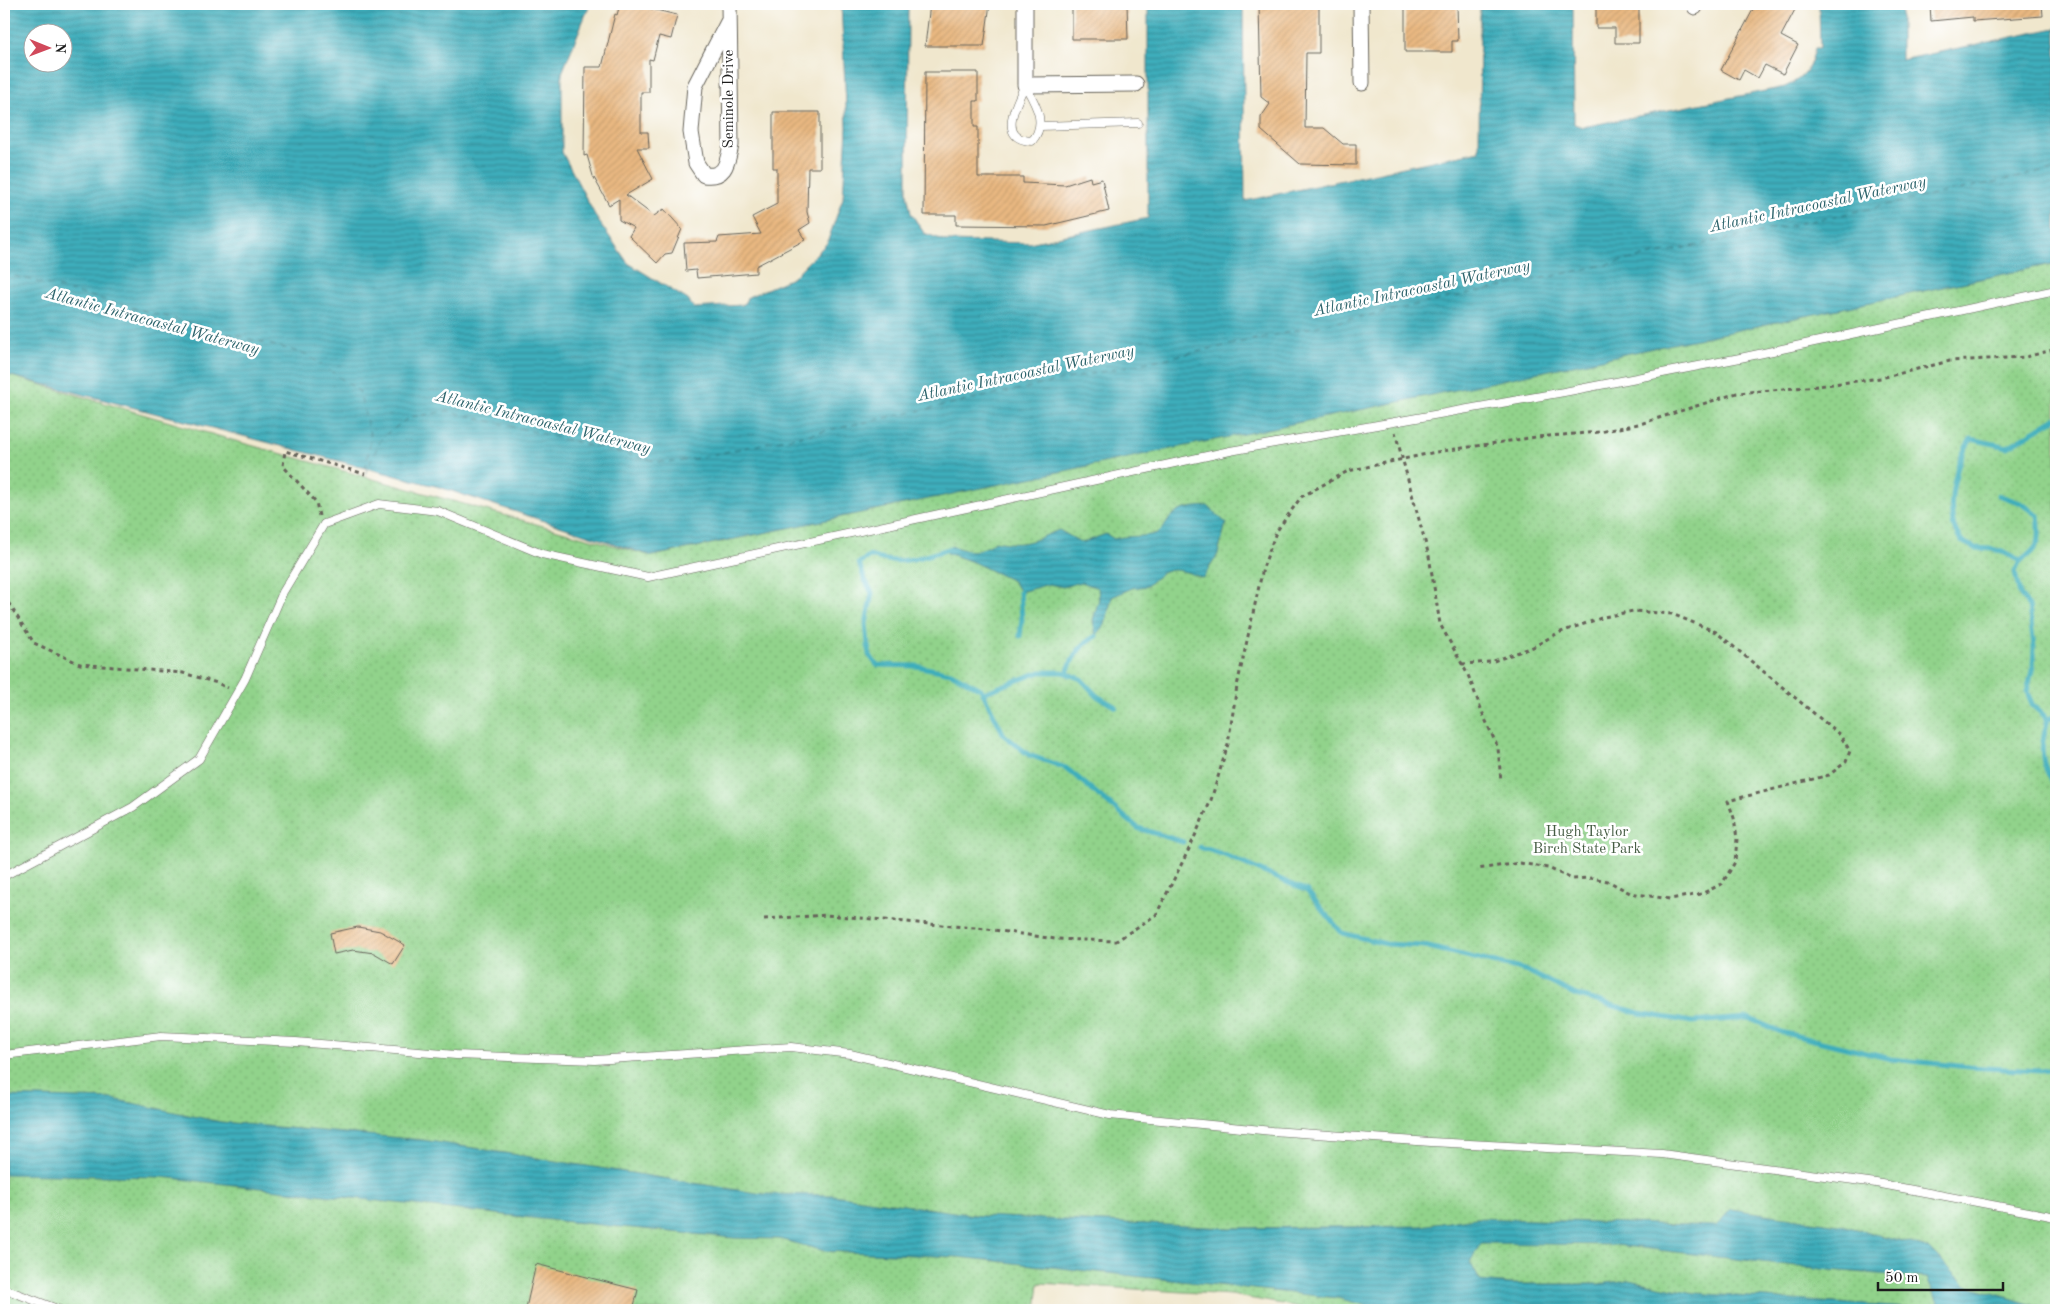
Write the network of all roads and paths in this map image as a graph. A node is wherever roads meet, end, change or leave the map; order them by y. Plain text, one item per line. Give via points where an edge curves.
1 (729, 4) edge
2 (1025, 4) edge
3 (1361, 4) edge
4 (728, 22) junction
5 (1362, 83) dead end
6 (1136, 84) dead end
7 (1025, 85) junction
8 (1138, 123) dead end
9 (1040, 126) junction
10 (2056, 290) edge
11 (2056, 349) edge
12 (1392, 422) junction
13 (1403, 459) junction
14 (365, 474) dead end
15 (321, 529) junction
16 (4, 596) edge
17 (1462, 664) junction
18 (237, 693) junction
19 (1501, 780) dead end
20 (1477, 869) dead end
21 (4, 876) edge
22 (764, 919) dead end
23 (4, 1055) edge
24 (2056, 1217) edge
25 (4, 1291) edge
26 (60, 1310) edge

1 - 4 street, Seminole Drive
2 - 7 street
3 - 5 street
4 - 4 street, Seminole Drive via 695,86 691,132 696,163 704,175 720,173 727,164 731,146
6 - 7 street
7 - 9 lane via 1036,105
7 - 9 lane via 1011,118 1012,127 1023,141 1032,141
8 - 9 lane
10 - 12 lane via 1730,360
11 - 13 path via 2026,357 1950,362 1881,378 1737,393 1642,423 1600,432 1536,436
12 - 13 path
12 - 15 lane via 1230,451 648,577 542,554 438,511 378,504 324,524
13 - 17 path via 1428,556 1440,624
13 - 22 path via 1348,471 1301,497 1276,532 1263,568 1228,744 1211,800 1156,915 1116,941 826,915
14 - 15 path via 285,451 282,466 316,502
15 - 18 lane via 283,592
16 - 18 path via 34,643 80,664 183,674 217,683
17 - 19 path via 1498,748
17 - 20 path via 1491,662 1604,616 1633,611 1672,614 1716,632 1840,735 1850,751 1846,762 1830,775 1728,801 1737,839 1735,862 1722,884 1701,894 1670,899 1630,893 1608,881 1572,879 1548,868 1520,863
18 - 21 lane via 200,759 133,807
23 - 24 lane via 161,1036 296,1042 456,1055 594,1060 792,1047 850,1054 1110,1114 1272,1131 1662,1154 1876,1182
25 - 26 lane

